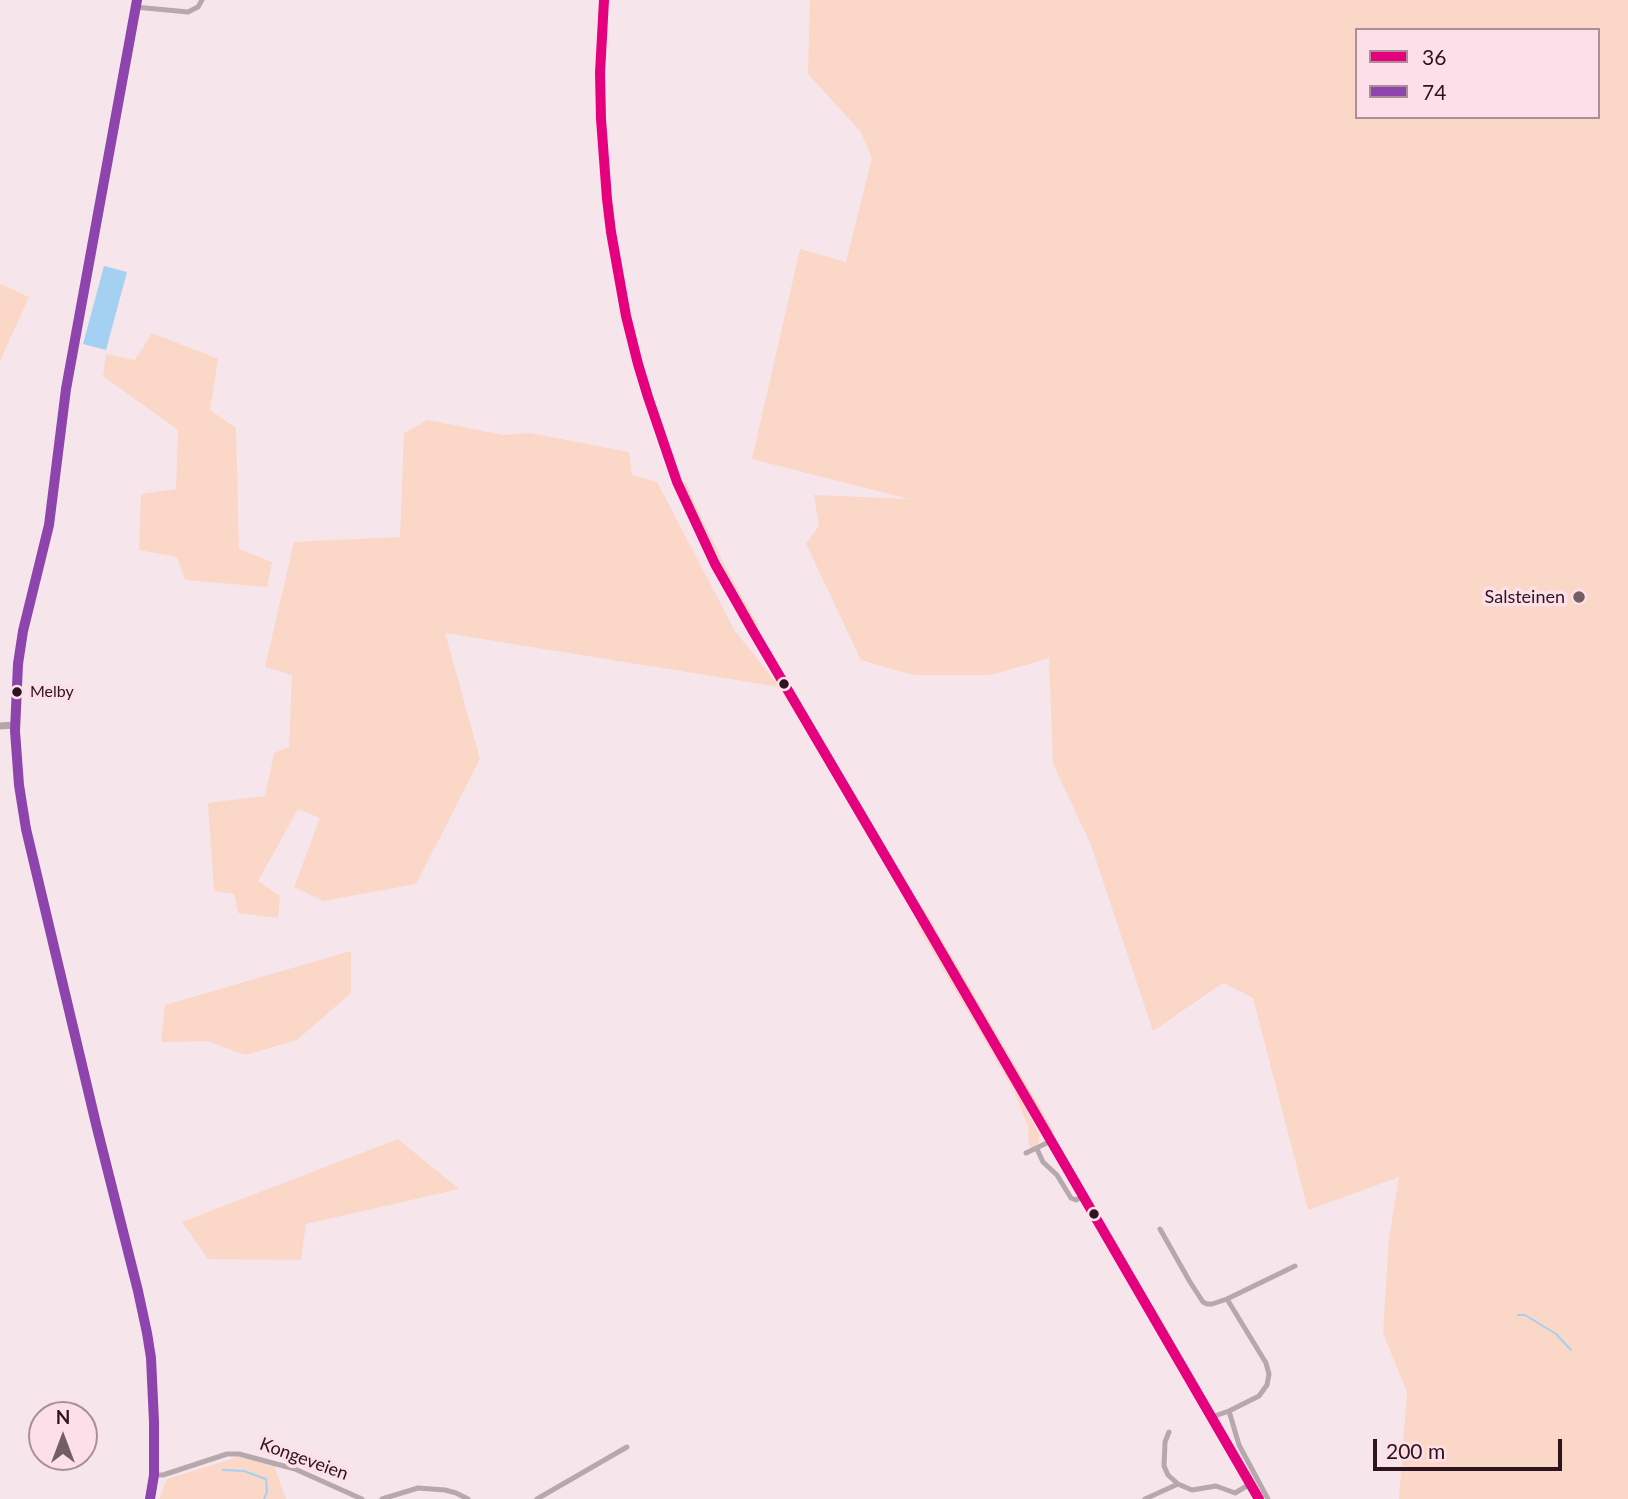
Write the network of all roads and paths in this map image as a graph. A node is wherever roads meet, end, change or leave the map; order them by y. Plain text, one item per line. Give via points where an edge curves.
1 (202, 0) edge
2 (604, 0) edge
3 (136, 4) edge
4 (15, 725) junction
5 (0, 726) edge
6 (1051, 1141) junction
7 (1037, 1149) junction
8 (1026, 1153) dead end
9 (1083, 1196) junction
10 (1160, 1229) dead end
11 (1295, 1266) dead end
12 (1227, 1299) junction
13 (1229, 1411) junction
14 (1212, 1417) junction
15 (1169, 1432) dead end
16 (627, 1447) dead end
17 (154, 1475) junction
18 (1178, 1484) junction
19 (1250, 1484) junction
20 (1235, 1496) edge
21 (150, 1499) edge
22 (362, 1499) edge
23 (382, 1499) edge
24 (468, 1499) edge
25 (537, 1499) edge
26 (1145, 1499) edge
27 (1259, 1499) edge
28 (1268, 1499) edge

1 - 3 street via 188,12
2 - 6 highway via 601,120 611,232 638,363 677,482 747,621
3 - 4 main road via 75,335 47,535 23,631
4 - 5 main road
4 - 17 main road via 26,829 148,1333
6 - 7 street
6 - 9 highway
7 - 8 street
7 - 9 street via 1071,1198
9 - 14 highway
10 - 12 street via 1203,1302
11 - 12 street
12 - 13 street via 1269,1374 1259,1396
13 - 14 street
13 - 28 street via 1239,1445
14 - 19 highway
15 - 18 street via 1164,1466
16 - 25 street
17 - 21 main road
17 - 22 street, Kongeveien via 239,1454 295,1469
18 - 20 street via 1192,1490 1216,1486
18 - 26 street
19 - 20 street
19 - 27 highway
23 - 24 street via 418,1488 453,1492

